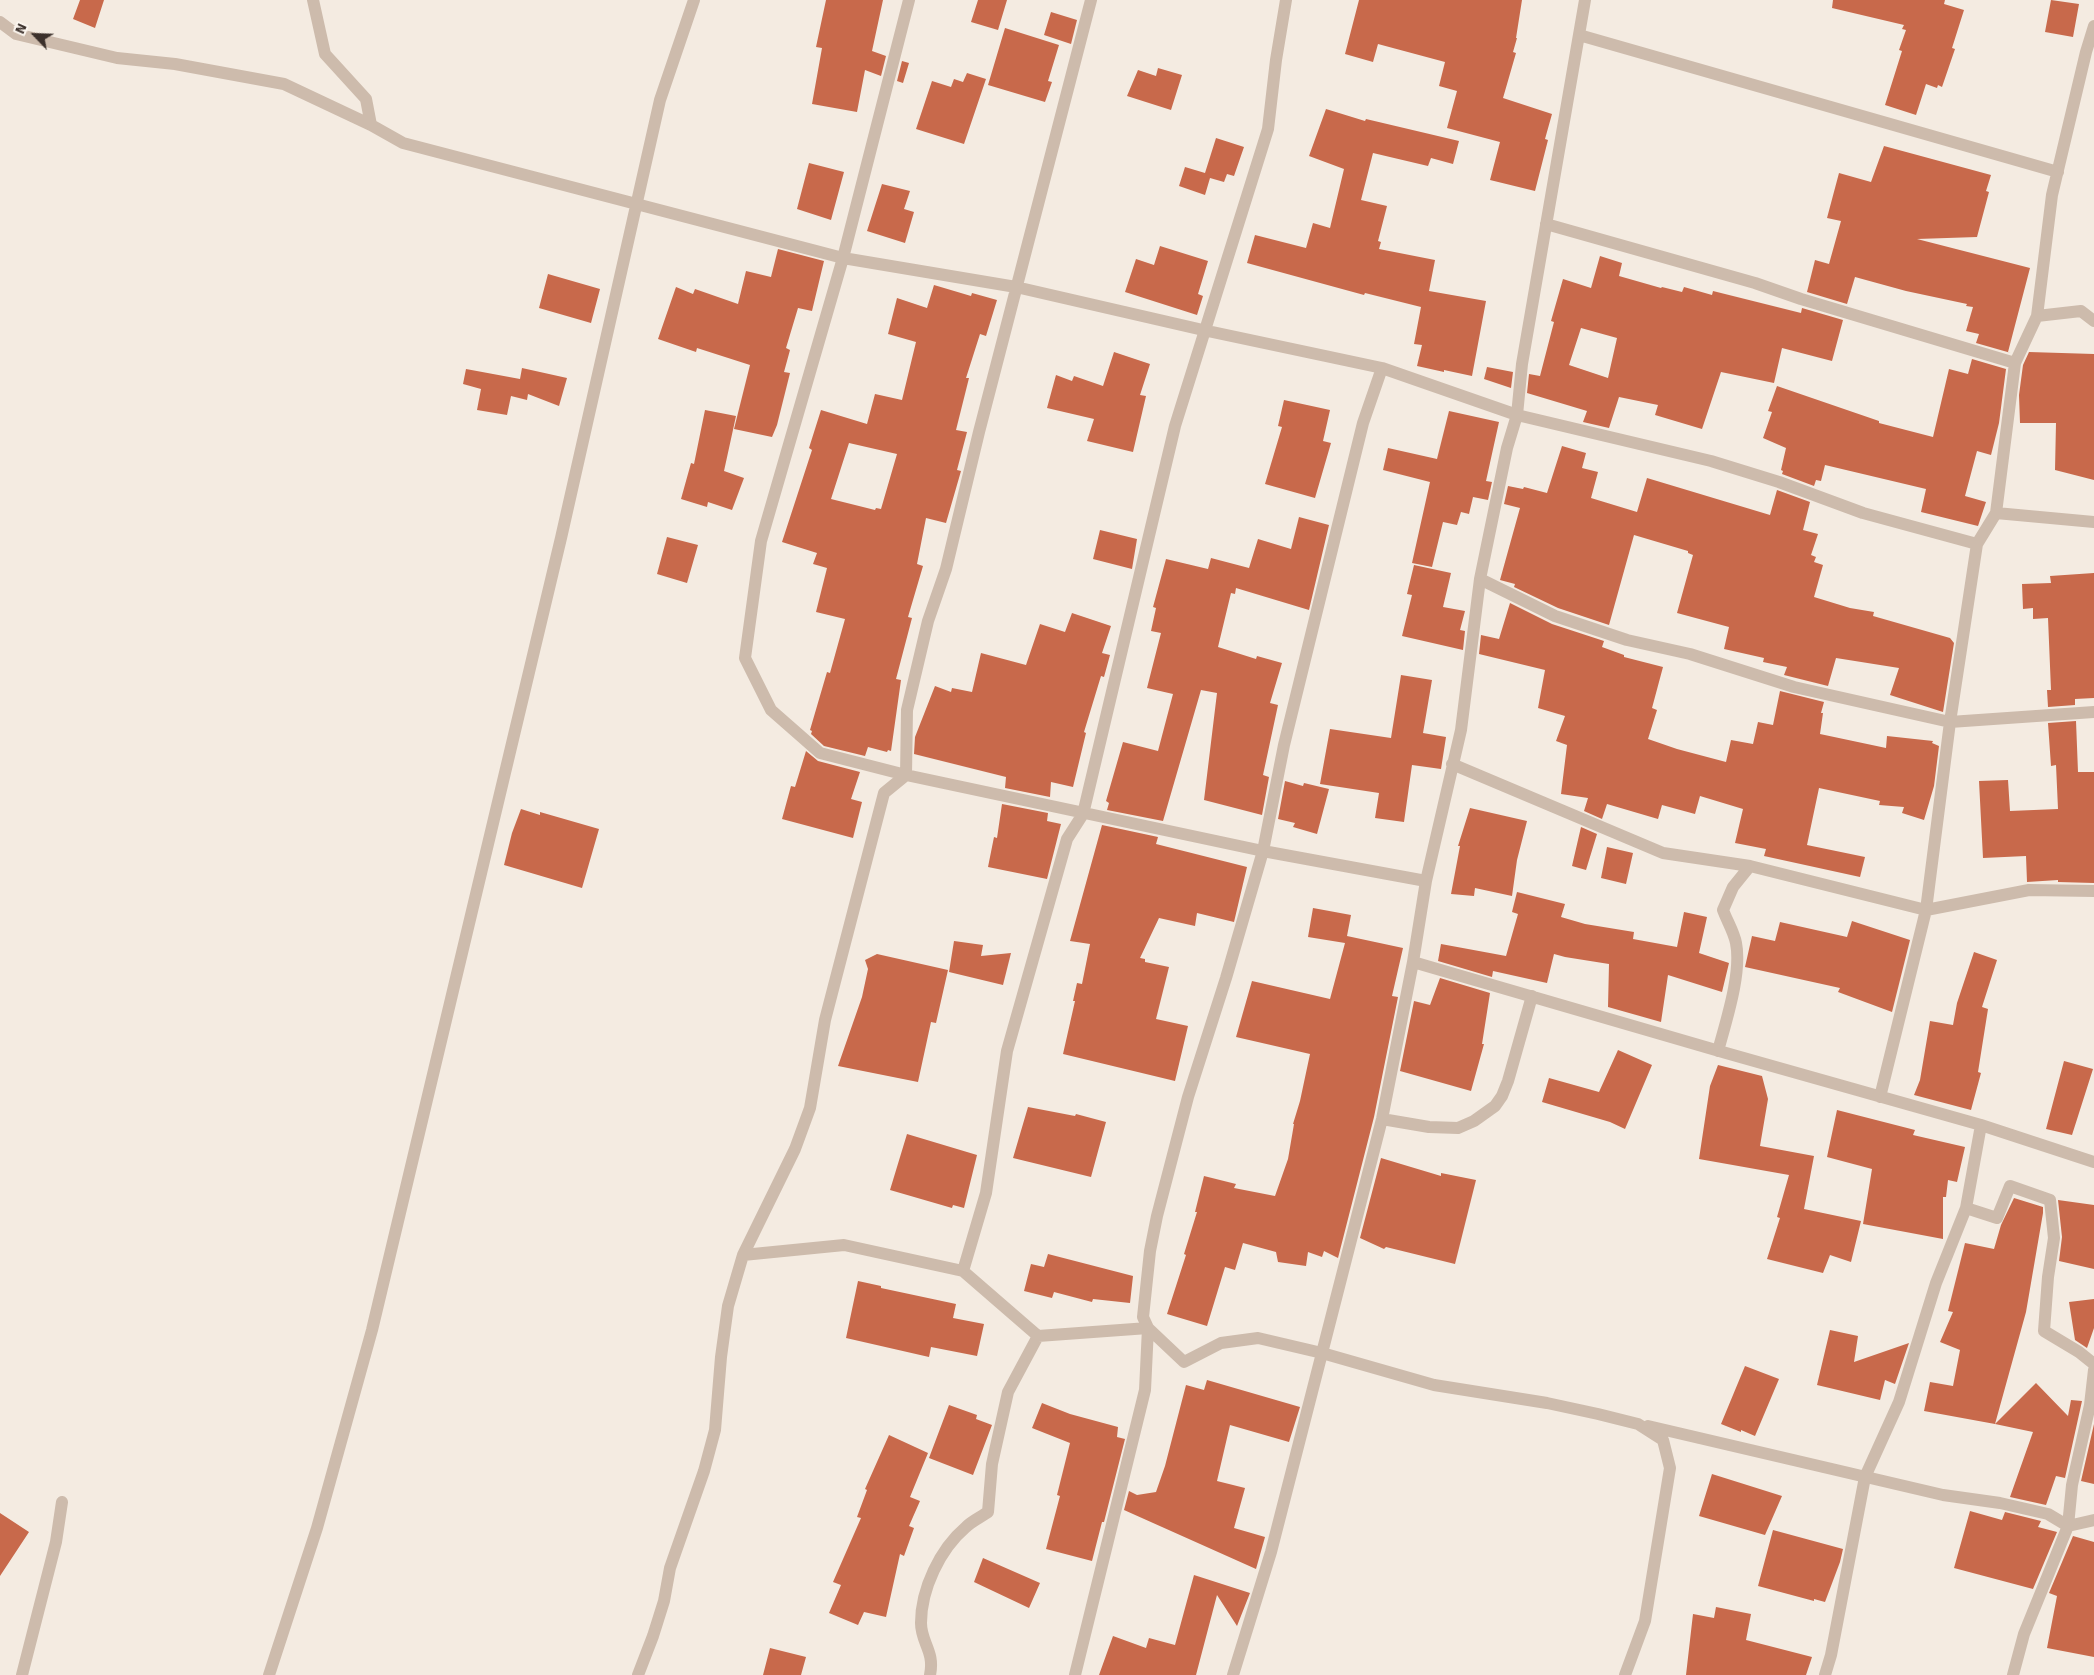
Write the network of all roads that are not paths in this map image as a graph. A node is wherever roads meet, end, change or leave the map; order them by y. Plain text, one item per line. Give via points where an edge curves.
1 (313, 0) edge
2 (694, 0) edge
3 (909, 0) edge
4 (1091, 0) edge
5 (1286, 0) edge
6 (1585, 0) edge
7 (0, 22) edge
8 (2094, 26) edge
9 (1579, 35) junction
10 (371, 125) junction
11 (2058, 172) junction
12 (638, 204) junction
13 (1546, 224) junction
14 (843, 258) junction
15 (1016, 286) junction
16 (2037, 316) junction
17 (2094, 321) edge
18 (1203, 330) junction
19 (2015, 363) junction
20 (1382, 368) junction
21 (1517, 415) junction
22 (1996, 513) junction
23 (2094, 522) edge
24 (1977, 544) junction
25 (1480, 579) junction
26 (2094, 712) edge
27 (1950, 722) junction
28 (1452, 764) junction
29 (906, 775) junction
30 (1083, 814) junction
31 (1264, 851) junction
32 (1750, 866) junction
33 (1426, 881) junction
34 (2094, 891) edge
35 (1926, 910) junction
36 (1413, 962) junction
37 (1532, 996) junction
38 (1718, 1051) junction
39 (1880, 1097) junction
40 (1382, 1119) junction
41 (1981, 1125) junction
42 (2094, 1162) edge
43 (1966, 1208) junction
44 (743, 1255) junction
45 (963, 1271) junction
46 (1148, 1328) junction
47 (1038, 1336) junction
48 (1322, 1353) junction
49 (2094, 1364) edge
50 (2094, 1370) edge
51 (1638, 1424) junction
52 (1865, 1477) junction
53 (62, 1502) dead end
54 (2094, 1520) edge
55 (2068, 1526) junction
56 (22, 1675) edge
57 (269, 1675) edge
58 (638, 1675) edge
59 (930, 1675) edge
60 (1075, 1675) edge
61 (1233, 1675) edge
62 (1625, 1675) edge
63 (1825, 1675) edge
64 (2013, 1675) edge

1 - 10 street via 325,54 366,99
2 - 12 street via 660,100
3 - 14 street
4 - 15 street
5 - 18 street via 1268,129
6 - 9 street
7 - 10 street via 16,34 117,58 175,64 284,84
8 - 11 street
9 - 11 street
9 - 13 street
10 - 12 street via 403,143
11 - 16 street via 2052,194
12 - 14 street
12 - 57 street via 372,1330 317,1528
13 - 19 street via 1755,283
13 - 21 street via 1522,364
14 - 15 street
14 - 29 street via 761,541 745,658 771,710 820,752
15 - 18 street
15 - 29 street via 946,569 928,621 907,710
16 - 17 street via 2081,311
16 - 19 street
18 - 20 street
18 - 30 street via 1175,426
19 - 22 street
20 - 21 street
20 - 31 street via 1363,423 1284,745
21 - 24 street via 1711,461 1863,513
21 - 25 street
22 - 23 street
22 - 24 street
24 - 27 street
25 - 27 street via 1555,616 1627,640 1690,654 1794,687
25 - 28 street via 1461,730
26 - 27 street
27 - 35 street
28 - 32 street via 1663,853
28 - 33 street
29 - 30 street
29 - 44 street via 884,792 825,1020 810,1108 795,1149
30 - 31 street
30 - 45 street via 1067,839 1007,1051 986,1193
31 - 33 street
31 - 46 street via 1188,1097 1157,1216 1144,1301 1143,1317
32 - 35 street
32 - 38 street via 1733,887 1723,910 1736,941 1738,958
33 - 36 street
34 - 35 street via 2029,890
35 - 39 street
36 - 37 street
36 - 40 street
37 - 38 street
37 - 40 street via 1508,1082 1494,1106 1458,1128 1428,1127
38 - 39 street
39 - 41 street
40 - 48 street
41 - 42 street
41 - 43 street
43 - 49 street via 1997,1218 2010,1186 2050,1200 2054,1238 2044,1331
43 - 52 street via 1936,1283 1899,1402
44 - 45 street via 844,1245
44 - 58 street via 728,1306 720,1357 715,1430 670,1568 653,1636
45 - 47 street
46 - 47 street
46 - 48 street via 1184,1362 1221,1343 1258,1338
46 - 60 street via 1146,1390
47 - 59 street via 1008,1392 992,1464 988,1512 965,1528 940,1556 924,1597 921,1624 932,1662
48 - 51 street via 1434,1385 1547,1403
48 - 61 street via 1271,1552
50 - 55 street via 2090,1405 2072,1485
51 - 52 street
51 - 62 street via 1663,1440 1670,1468 1645,1621
52 - 55 street via 2048,1514
52 - 63 street
53 - 56 street via 56,1542
54 - 55 street
55 - 64 street via 2024,1634

